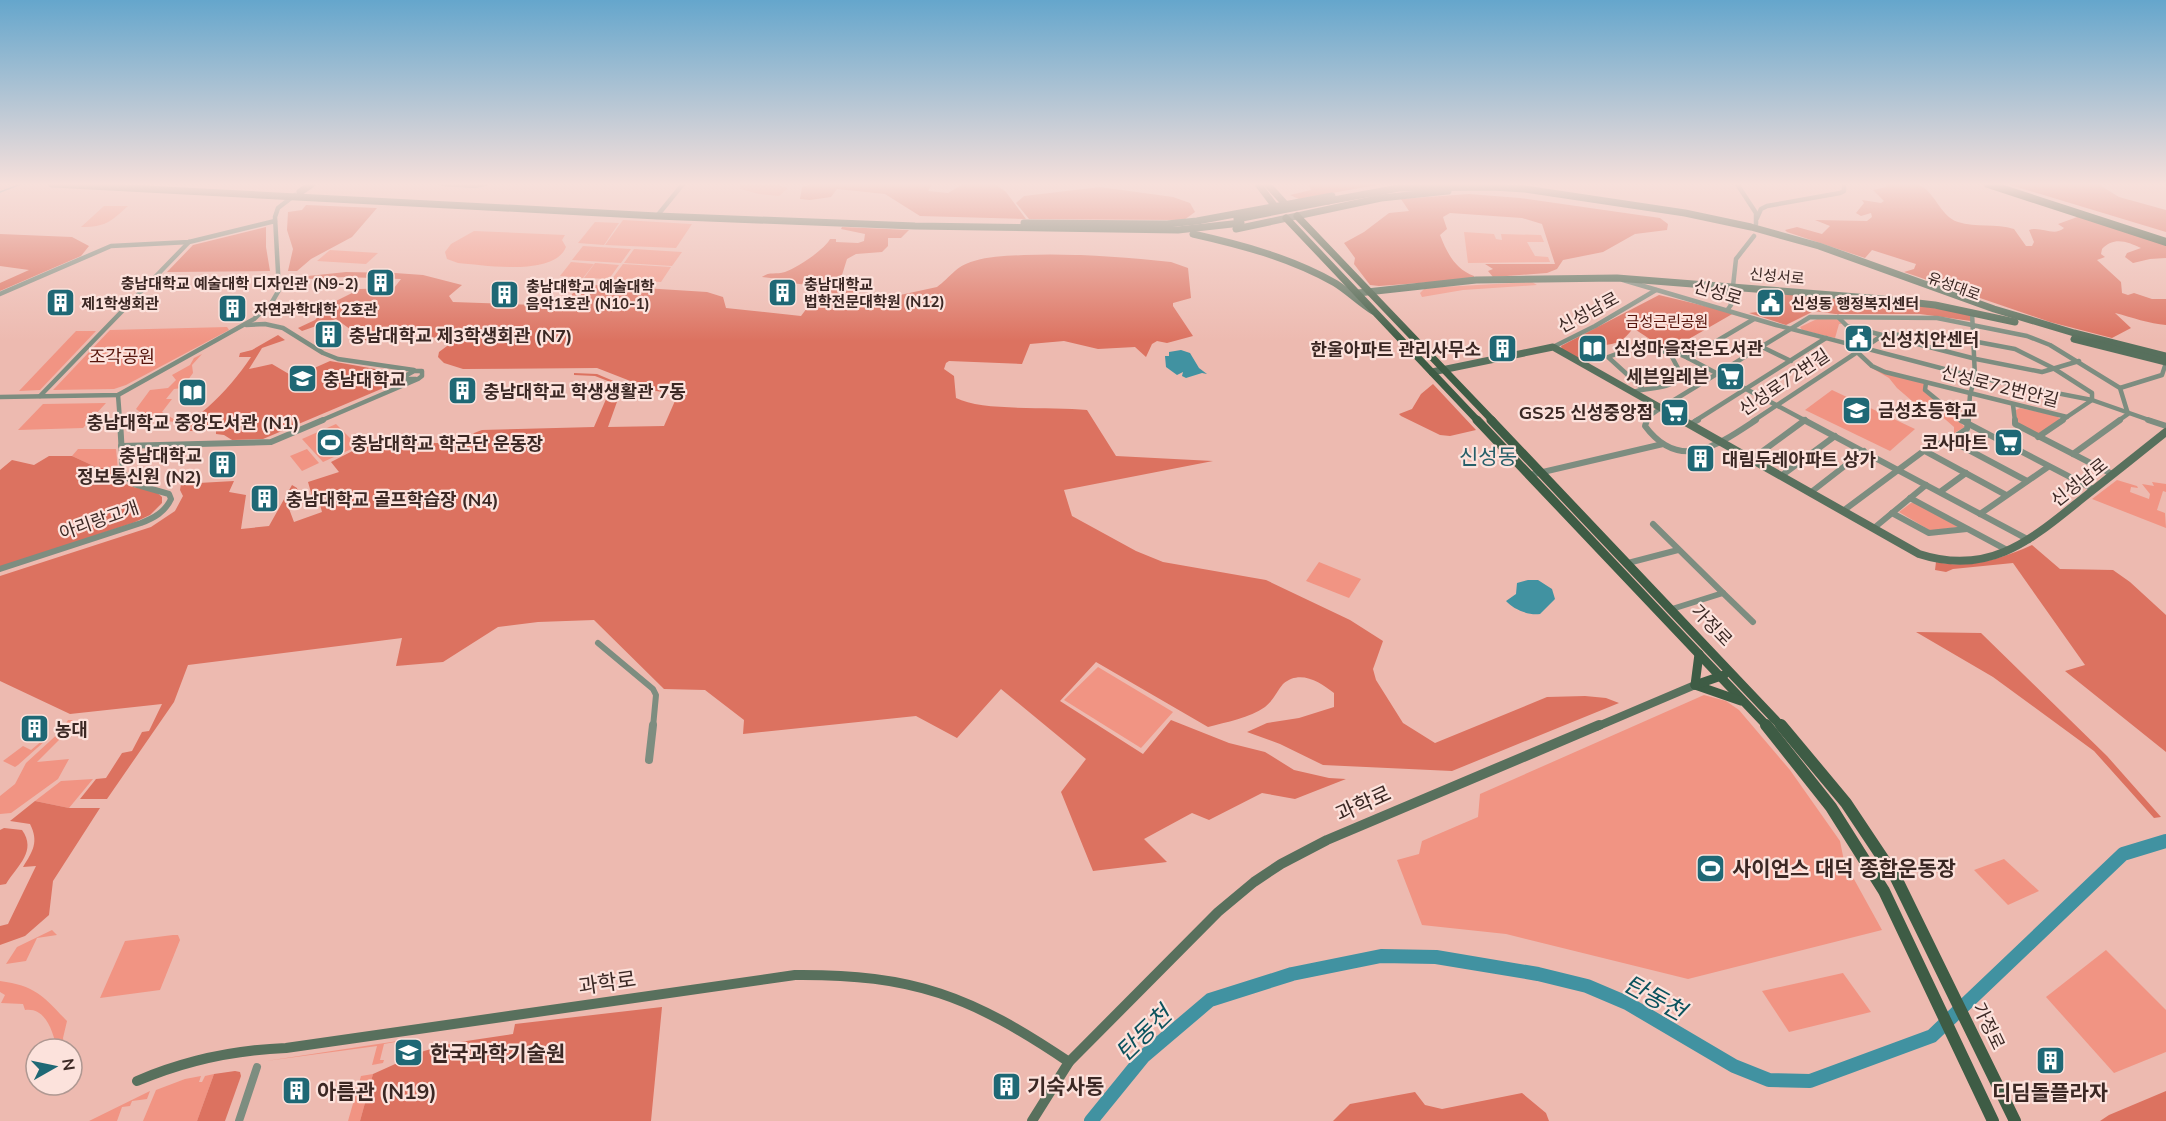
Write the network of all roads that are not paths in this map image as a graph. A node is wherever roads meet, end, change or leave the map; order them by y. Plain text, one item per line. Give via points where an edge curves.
1 (212, 236) edge
2 (276, 236) edge
3 (1203, 236) edge
4 (1304, 236) edge
5 (1316, 236) edge
6 (1754, 236) dead end
7 (1766, 236) edge
8 (1786, 236) edge
9 (189, 242) junction
10 (1617, 278) junction
11 (1733, 286) junction
12 (1656, 290) junction
13 (1368, 291) junction
14 (1358, 292) junction
15 (0, 294) edge
16 (1943, 297) junction
17 (1935, 305) junction
18 (1945, 305) junction
19 (1728, 309) junction
20 (1994, 309) junction
21 (1973, 310) junction
22 (1376, 313) junction
23 (1838, 317) junction
24 (1755, 319) junction
25 (2015, 322) junction
26 (1973, 324) junction
27 (245, 325) junction
28 (1789, 328) junction
29 (1883, 335) junction
30 (1826, 338) junction
31 (1974, 341) junction
32 (1760, 346) junction
33 (1553, 347) junction
34 (1862, 347) junction
35 (1856, 351) junction
36 (2166, 356) edge
37 (1672, 357) junction
38 (1688, 358) junction
39 (1976, 358) junction
40 (2079, 361) junction
41 (1791, 362) junction
42 (2166, 362) edge
43 (396, 368) junction
44 (2053, 368) junction
45 (418, 370) junction
46 (1443, 370) junction
47 (1432, 372) junction
48 (1716, 372) junction
49 (405, 377) junction
50 (1975, 377) junction
51 (416, 379) junction
52 (1926, 383) junction
53 (399, 387) junction
54 (1642, 388) junction
55 (2120, 388) junction
56 (1747, 389) junction
57 (1633, 392) junction
58 (118, 395) junction
59 (1970, 395) junction
60 (39, 397) junction
61 (0, 398) edge
62 (2092, 400) junction
63 (2013, 405) junction
64 (1778, 406) junction
65 (1661, 408) junction
66 (2128, 414) junction
67 (2067, 417) junction
68 (1805, 420) junction
69 (1691, 424) junction
70 (1968, 425) junction
71 (2166, 426) edge
72 (2166, 432) edge
73 (1835, 436) junction
74 (2038, 437) junction
75 (1950, 440) junction
76 (1722, 442) junction
77 (1663, 444) junction
78 (121, 446) junction
79 (1925, 450) junction
80 (1864, 451) junction
81 (2073, 454) junction
82 (1752, 459) junction
83 (2048, 467) junction
84 (1897, 469) junction
85 (1541, 472) junction
86 (1966, 473) junction
87 (2112, 474) junction
88 (1530, 475) junction
89 (1781, 476) junction
90 (2027, 481) junction
91 (1926, 484) junction
92 (2093, 489) junction
93 (1940, 492) junction
94 (1810, 493) junction
95 (2006, 495) junction
96 (1910, 498) junction
97 (1843, 511) junction
98 (1892, 513) junction
99 (1980, 514) junction
100 (1653, 524) dead end
101 (1874, 528) junction
102 (1967, 529) junction
103 (2030, 540) junction
104 (1678, 550) junction
105 (2009, 551) junction
106 (1628, 563) junction
107 (0, 569) edge
108 (1723, 594) junction
109 (1672, 609) junction
110 (1753, 622) dead end
111 (598, 643) dead end
112 (1699, 654) junction
113 (1732, 672) junction
114 (1719, 676) junction
115 (1695, 685) junction
116 (1746, 704) junction
117 (649, 760) dead end
118 (1069, 1062) junction
119 (257, 1067) dead end
120 (137, 1081) dead end
121 (239, 1121) edge
122 (1032, 1121) edge
123 (1993, 1121) edge
124 (2015, 1121) edge

1 - 9 street
2 - 27 street via 279,290 265,310
3 - 22 main road via 1279,258 1336,284
4 - 14 main road, 가정로
5 - 13 main road, 가정로
6 - 11 street via 1737,257
7 - 16 main road, 유성대로
8 - 20 main road, 유성대로
9 - 15 street via 111,246
9 - 60 street
10 - 11 main road, 신성서로
10 - 12 street, 신성로
10 - 13 main road, 신성로 via 1476,280
11 - 17 main road, 신성서로
11 - 19 street via 1727,291 1731,305
12 - 19 street, 신성로
12 - 33 street, 신성남로
13 - 14 main road, 신성로
13 - 46 main road, 가정로
14 - 22 main road, 가정로
16 - 18 main road via 1948,302
16 - 21 main road, 유성대로
17 - 18 main road
17 - 21 main road
18 - 21 main road
19 - 24 street, 신성로
20 - 21 main road
20 - 36 main road, 유성대로
21 - 25 main road
21 - 25 main road, 유성대로
21 - 26 street
22 - 47 main road, 가정로
23 - 26 street via 1908,316
23 - 28 street via 1810,317
23 - 29 street via 1847,326
24 - 28 street, 신성로
24 - 38 street
25 - 42 main road, 유성대로
26 - 31 street
26 - 40 street via 2038,339
27 - 43 street via 278,326 330,357
27 - 58 street
28 - 30 street, 신성로
28 - 32 street
29 - 31 street via 1935,334
29 - 34 street, 신성로72번길
29 - 39 street
30 - 34 street, 신성로
30 - 41 street
31 - 39 street
31 - 44 street via 2024,352
32 - 41 street
32 - 48 street
33 - 46 main road
33 - 57 main road, 신성남로
34 - 35 street, 신성로72번길
34 - 50 street, 신성로
35 - 52 street, 신성로72번안길 via 1872,366
35 - 64 street, 신성로72번길
37 - 38 street via 1679,354
37 - 54 street via 1680,372 1677,382
37 - 54 street via 1650,342 1608,357
38 - 48 street
39 - 44 street via 2043,372
39 - 50 street
40 - 44 street
40 - 55 street
41 - 56 street
42 - 55 street via 2162,375
43 - 45 street
43 - 49 street
44 - 62 street via 2086,387
45 - 49 street
45 - 51 street via 423,374
46 - 47 main road
46 - 85 main road, 가정로
47 - 88 main road, 가정로
48 - 56 street
48 - 65 street
49 - 51 street
49 - 53 street
50 - 59 street
50 - 62 street, 신성로
51 - 53 street
52 - 59 street, 신성로72번안길
52 - 70 street, 신성로72번안길 via 1925,390
53 - 78 street via 271,442
54 - 57 street
55 - 66 street
56 - 64 street
56 - 69 street
57 - 65 main road, 신성남로
58 - 60 street
58 - 78 street
59 - 63 street, 신성로72번안길
59 - 70 street
60 - 61 street
62 - 66 street, 신성로
62 - 67 street
63 - 67 street, 신성로72번안길
63 - 74 street via 2015,424
64 - 68 street
64 - 76 street, 신성로72번길
65 - 69 main road, 신성남로
65 - 77 street via 1648,417 1645,426
66 - 71 street, 신성로
66 - 81 street
67 - 74 street
68 - 73 street
68 - 82 street
69 - 76 main road, 신성남로
70 - 75 street
70 - 83 street
72 - 87 main road, 신성남로
73 - 80 street
73 - 89 street
74 - 81 street
75 - 79 street
75 - 90 street
76 - 77 street via 1696,453
76 - 82 main road, 신성남로
77 - 85 street
78 - 107 street, 아리랑고개 via 123,473 131,483 169,494 171,499 166,508 141,523
79 - 84 street
79 - 86 street
80 - 84 street
80 - 94 street
81 - 87 street
82 - 89 main road, 신성남로
83 - 90 street
83 - 92 street
84 - 91 street
84 - 97 street
85 - 88 street
85 - 106 main road, 가정로
86 - 93 street
86 - 95 street
87 - 92 main road, 신성남로
88 - 112 main road, 가정로
89 - 94 main road, 신성남로
90 - 95 street
91 - 93 street
91 - 96 street
92 - 103 main road, 신성남로
93 - 99 street
94 - 97 main road, 신성남로
95 - 99 street
96 - 98 street
96 - 102 street
97 - 101 main road, 신성남로
98 - 101 street
98 - 102 street via 1929,533
99 - 103 street
100 - 104 street
101 - 105 main road, 신성남로 via 1919,554 1943,562
102 - 105 street
103 - 105 main road, 신성남로
104 - 106 street
104 - 108 street
106 - 109 main road, 가정로
108 - 109 street
108 - 110 street
109 - 113 main road, 가정로
111 - 117 street via 656,695
112 - 114 main road, 가정로
112 - 115 main road
113 - 114 main road, 과학로
113 - 124 main road, 가정로 via 1846,803 1896,878
114 - 115 main road, 과학로
114 - 116 main road, 가정로
115 - 116 main road
115 - 118 main road, 과학로 via 1385,814 1281,864 1218,912
116 - 123 main road, 가정로 via 1831,807 1861,853 1859,848 1884,891
118 - 120 main road, 과학로 via 1001,1017 962,998 903,980 837,973 795,975 286,1048 207,1055
118 - 122 main road, 과학로
119 - 121 street

